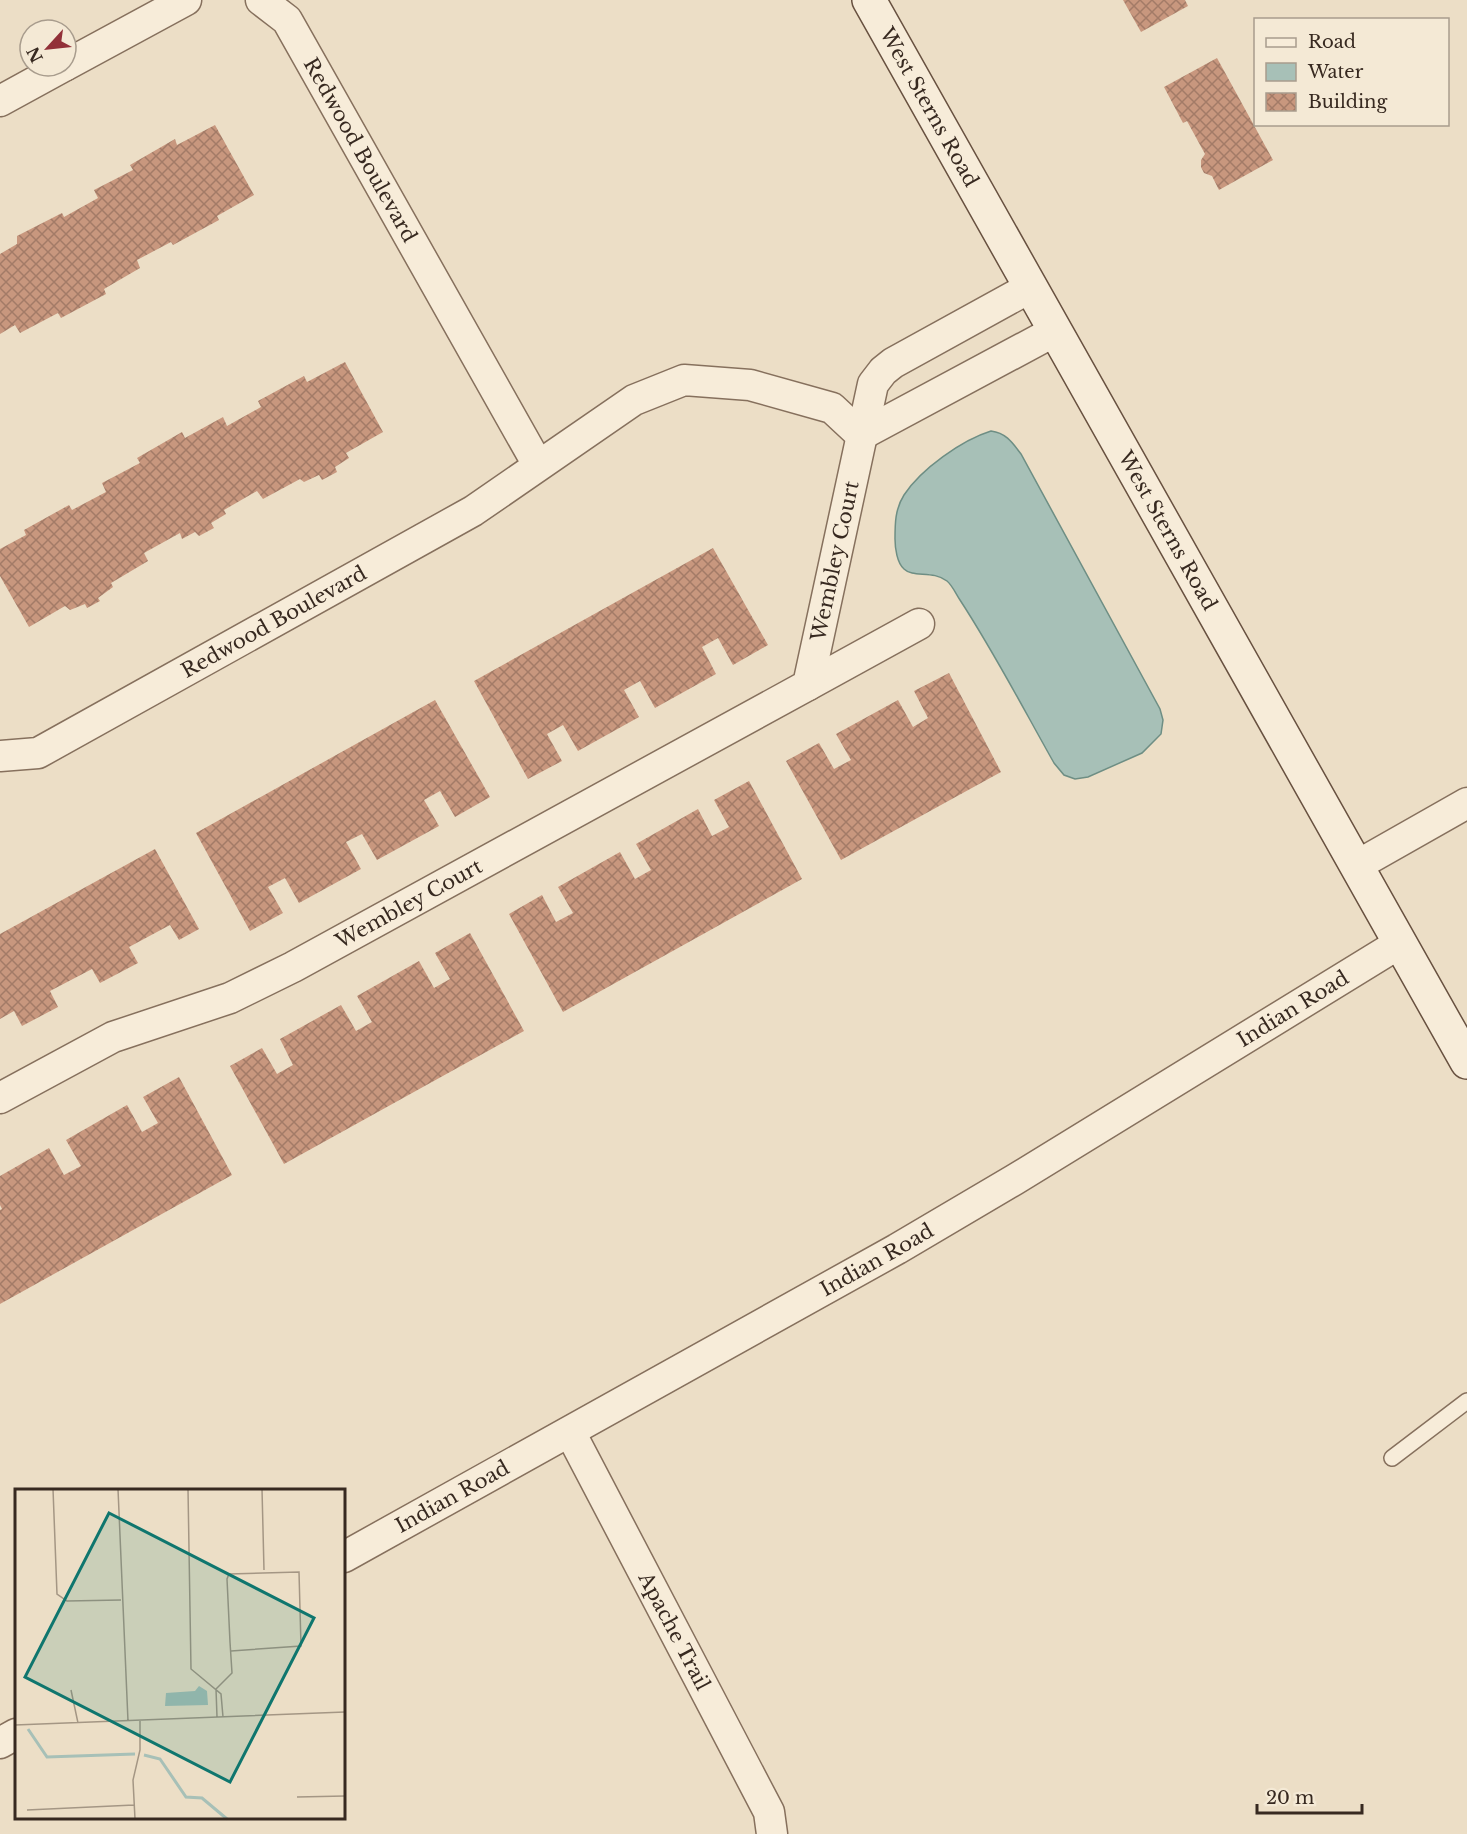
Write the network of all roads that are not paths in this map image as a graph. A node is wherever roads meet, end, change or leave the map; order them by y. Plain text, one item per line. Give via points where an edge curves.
1 (186, 0) edge
2 (261, 0) edge
3 (868, 0) edge
4 (78, 58) edge
5 (42, 78) edge
6 (0, 101) edge
7 (1031, 287) junction
8 (1056, 331) junction
9 (861, 435) junction
10 (538, 465) junction
11 (920, 624) dead end
12 (808, 685) junction
13 (0, 756) edge
14 (1467, 803) edge
15 (1356, 866) junction
16 (1400, 943) junction
17 (1467, 1062) edge
18 (0, 1098) edge
19 (1467, 1401) edge
20 (570, 1432) junction
21 (1392, 1458) dead end
22 (345, 1556) edge
23 (15, 1735) edge
24 (0, 1743) edge
25 (772, 1834) edge

1 - 4 street
2 - 10 street, Redwood Boulevard via 287,20
3 - 7 main road, West Sterns Road
5 - 6 street
7 - 8 main road, West Sterns Road
7 - 9 street, Wembley Court via 883,371 873,384
8 - 9 street
8 - 15 main road, West Sterns Road
9 - 10 street, Redwood Boulevard via 832,408 750,385 684,380 634,400
9 - 12 street, Wembley Court
10 - 13 street, Redwood Boulevard via 473,511 38,753
11 - 12 street, Wembley Court
12 - 18 street, Wembley Court via 293,967 230,998 113,1037
14 - 15 street
15 - 16 main road, West Sterns Road
16 - 17 main road, West Sterns Road
16 - 20 street, Indian Road via 897,1249
19 - 21 lane
20 - 22 street, Indian Road
20 - 25 street, Apache Trail via 769,1812
23 - 24 street

